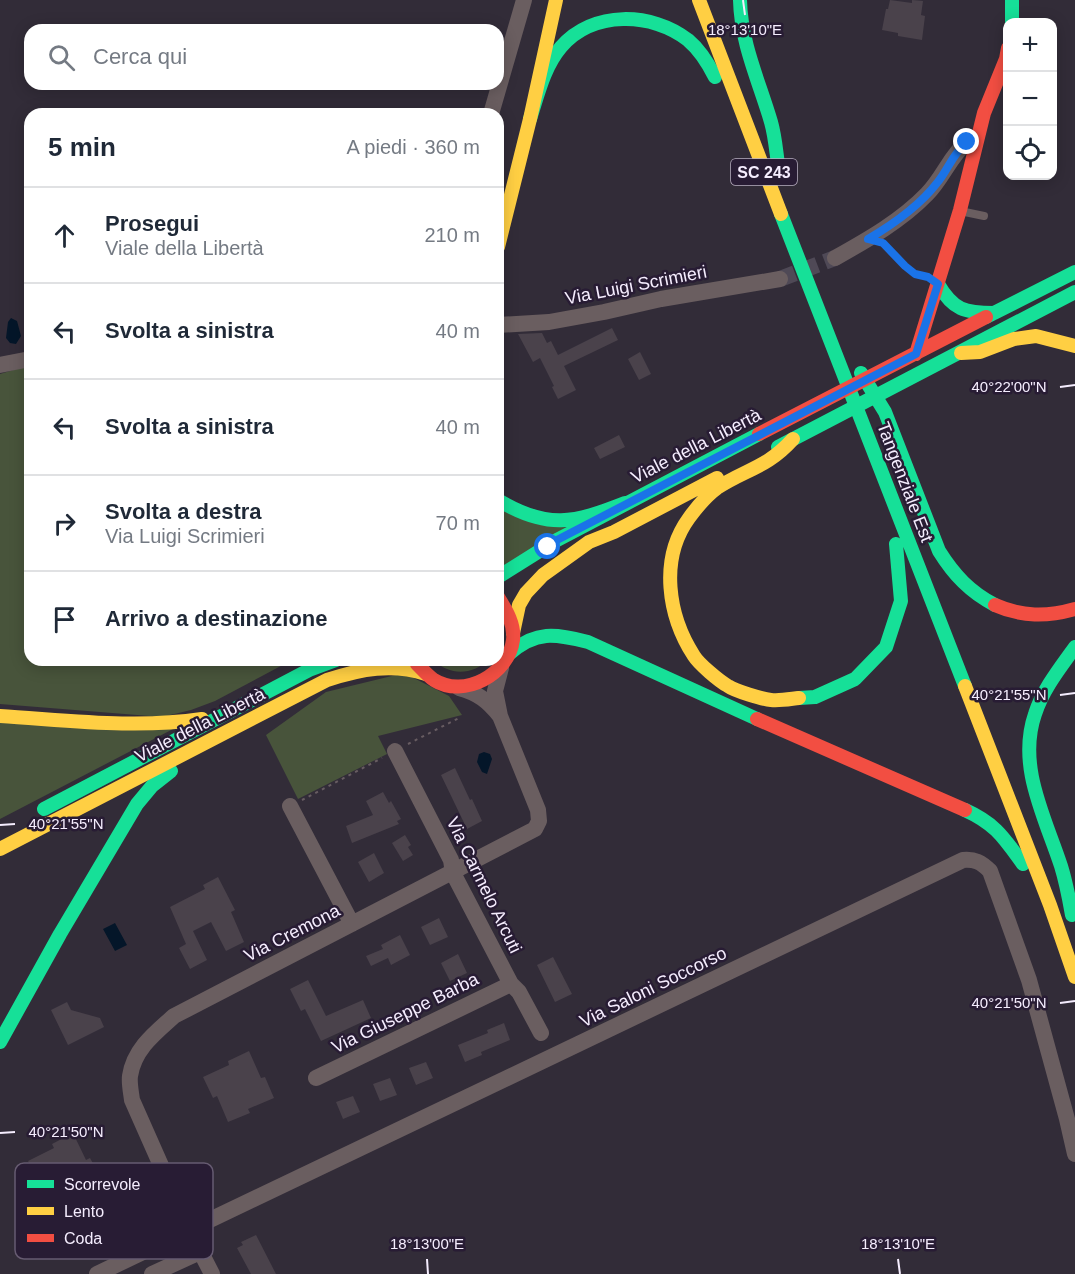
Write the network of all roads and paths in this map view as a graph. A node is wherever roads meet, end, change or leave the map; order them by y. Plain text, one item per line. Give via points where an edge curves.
1 (524, 0) edge
2 (556, 0) edge
3 (699, 0) edge
4 (740, 0) edge
5 (1012, 0) edge
6 (1012, 18) edge
7 (732, 39) dead end
8 (1003, 66) edge
9 (504, 69) edge
10 (498, 90) edge
11 (493, 108) edge
12 (530, 119) junction
13 (975, 144) junction
14 (763, 169) junction
15 (960, 210) junction
16 (984, 216) dead end
17 (504, 223) edge
18 (868, 239) junction
19 (835, 258) tunnel mouth
20 (1075, 272) edge
21 (780, 279) tunnel mouth
22 (938, 284) junction
23 (1075, 292) edge
24 (995, 313) junction
25 (504, 325) edge
26 (1075, 346) edge
27 (961, 353) junction
28 (916, 354) junction
29 (24, 360) edge
30 (0, 365) edge
31 (859, 368) dead end
32 (924, 372) junction
33 (793, 439) junction
34 (898, 458) junction
35 (874, 467) junction
36 (625, 503) junction
37 (504, 504) edge
38 (504, 574) edge
39 (940, 578) dead end
40 (504, 605) edge
41 (1075, 609) edge
42 (513, 633) junction
43 (1075, 647) edge
44 (505, 661) junction
45 (504, 664) edge
46 (320, 666) edge
47 (420, 666) edge
48 (501, 666) edge
49 (503, 666) edge
50 (426, 674) junction
51 (453, 686) junction
52 (295, 696) junction
53 (246, 703) junction
54 (0, 716) edge
55 (500, 716) junction
56 (459, 718) dead end
57 (395, 751) junction
58 (1017, 773) dead end
59 (290, 806) joint
60 (31, 816) dead end
61 (0, 849) edge
62 (453, 873) junction
63 (1073, 920) edge
64 (352, 924) junction
65 (1075, 977) edge
66 (511, 984) junction
67 (1075, 985) edge
68 (541, 1033) dead end
69 (0, 1042) edge
70 (316, 1078) dead end
71 (1071, 1118) edge
72 (1075, 1154) edge
73 (160, 1163) edge
74 (213, 1219) edge
75 (129, 1259) edge
76 (185, 1259) edge
77 (204, 1259) edge
78 (97, 1274) edge
79 (152, 1274) edge
80 (212, 1274) edge

1 - 9 street
2 - 12 main road
3 - 14 main road, SC 243
4 - 7 main road, SC 243 via 744,46 772,123 780,169
5 - 6 main road
8 - 13 main road
10 - 11 street
12 - 14 main road via 548,67 569,39 598,23 638,18 655,21 683,35 704,57 738,133
12 - 17 main road
13 - 15 main road
13 - 18 street via 967,142 958,149 926,195
14 - 35 main road, SC 243 via 846,378 854,425
15 - 16 lane
15 - 22 main road
18 - 19 street
18 - 22 path via 883,243 915,274
20 - 24 main road, Viale della Libertà
21 - 25 street, Via Luigi Scrimieri via 549,322
22 - 24 main road via 946,300 958,309
22 - 28 main road
23 - 27 main road
24 - 28 main road, Viale della Libertà
26 - 27 main road via 1036,336 1014,339 980,352
27 - 32 main road
28 - 32 main road
28 - 36 main road, Viale della Libertà
29 - 30 street
31 - 34 main road, Tangenziale Est
32 - 33 main road
33 - 35 main road via 771,460 719,487 703,501 685,524 675,549 670,596 684,642 715,679 738,693 759,699 790,700 841,689 863,674 890,641 903,600 903,573
33 - 42 main road via 589,542 567,557 526,593
34 - 39 main road, Tangenziale Est
34 - 41 main road via 948,569 974,595 1018,614 1044,616
35 - 65 main road, Tangenziale Est via 1050,905
36 - 37 main road via 583,518 561,520 518,512
36 - 38 main road, Viale della Libertà
40 - 42 main road
42 - 44 main road
43 - 63 main road via 1040,700 1028,745 1034,787 1067,885
44 - 45 street, Via Cremona
44 - 67 main road via 523,642 540,636 560,635 588,642 978,816 1001,833 1031,878
46 - 53 main road, Viale della Libertà
47 - 50 main road, Viale della Libertà
48 - 51 main road via 479,683
49 - 55 street, Via Cremona via 495,691
50 - 51 main road, Viale della Libertà
50 - 52 main road, Viale della Libertà via 405,667 366,669 327,680
51 - 55 street, Via Cremona via 479,695
52 - 61 main road, Viale della Libertà
52 - 69 main road via 152,786 137,804
53 - 54 main road via 195,721 168,724
53 - 60 main road, Viale della Libertà
55 - 62 street, Via Cremona via 539,821 535,829
56 - 57 path
57 - 59 path
57 - 62 street, Via Carmelo Arcuti via 451,860
58 - 63 main road
59 - 64 street
62 - 64 street, Via Cremona
62 - 66 street, Via Carmelo Arcuti
64 - 73 street, Via Cremona via 174,1016 149,1037 137,1055 130,1077 132,1100
66 - 68 street, Via Carmelo Arcuti
66 - 70 street, Via Giuseppe Barba
71 - 72 street, Via Saloni Soccorso
71 - 74 street, Via Saloni Soccorso via 1029,980 990,871 982,862 963,860
75 - 78 street, Via Saloni Soccorso
76 - 79 street
77 - 80 street, Via Cremona

